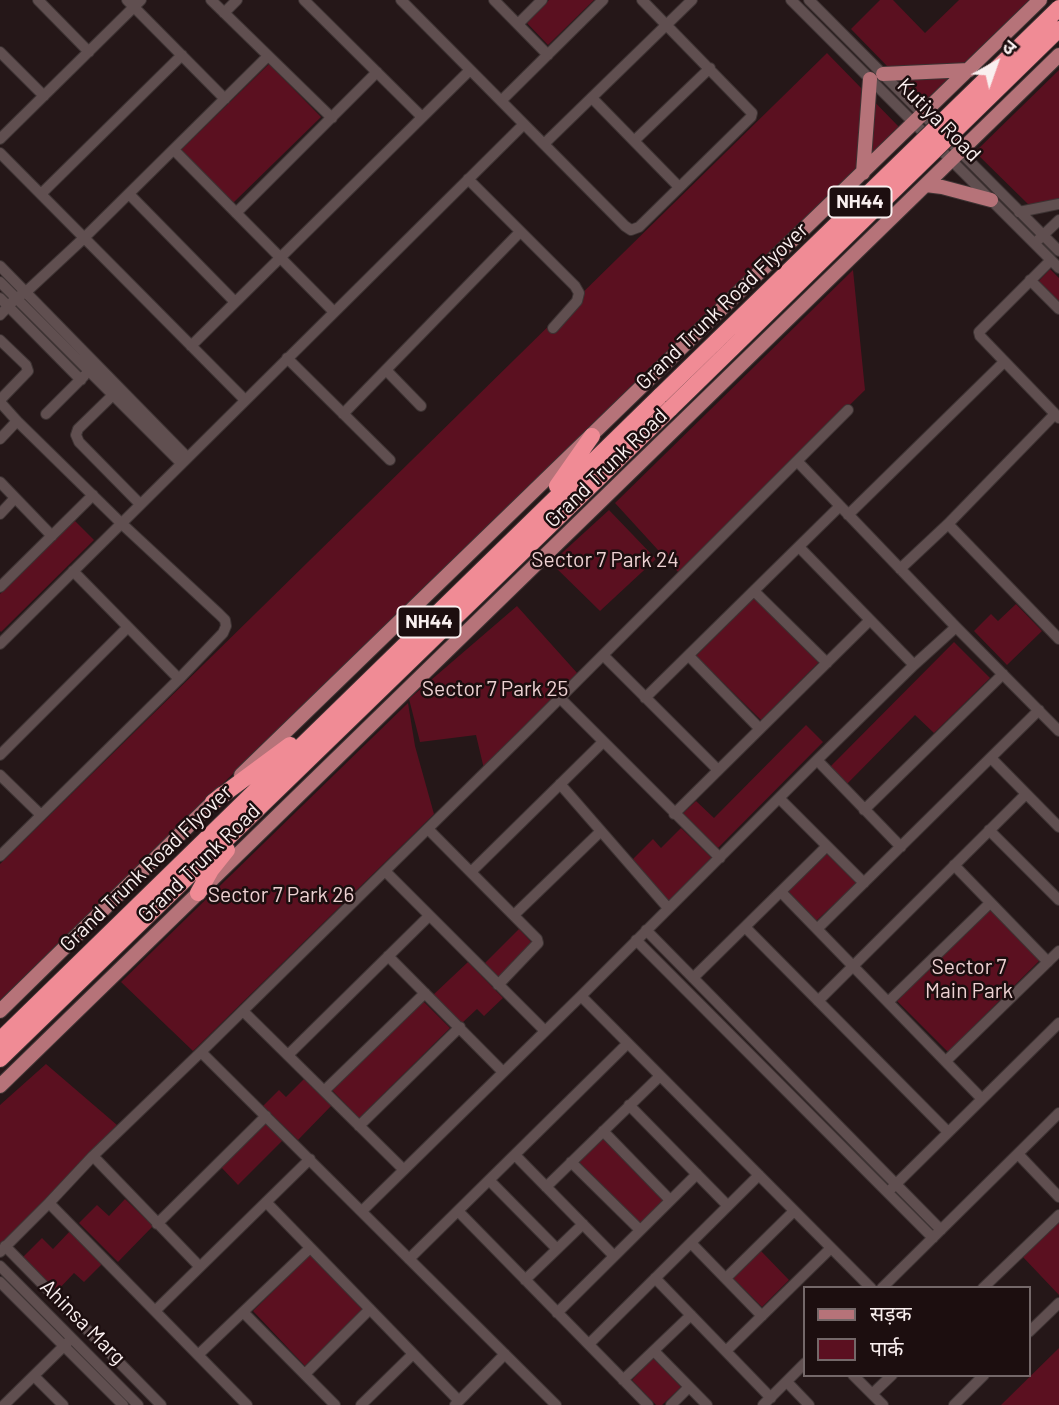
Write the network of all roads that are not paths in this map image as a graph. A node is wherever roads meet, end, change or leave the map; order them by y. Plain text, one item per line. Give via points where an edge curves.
1 (38, 0) edge
2 (211, 0) edge
3 (237, 0) edge
4 (304, 0) edge
5 (401, 0) edge
6 (494, 0) edge
7 (542, 0) edge
8 (603, 0) edge
9 (642, 0) edge
10 (692, 0) edge
11 (791, 0) edge
12 (809, 0) edge
13 (1040, 0) edge
14 (134, 2) edge
15 (1059, 8) edge
16 (224, 13) junction
17 (517, 24) junction
18 (667, 25) junction
19 (1059, 29) edge
20 (841, 33) junction
21 (832, 41) junction
22 (89, 51) junction
23 (0, 52) edge
24 (182, 55) junction
25 (548, 55) junction
26 (1059, 55) edge
27 (268, 56) junction
28 (710, 68) junction
29 (470, 70) junction
30 (969, 70) junction
31 (377, 72) junction
32 (876, 76) junction
33 (44, 96) junction
34 (592, 98) junction
35 (225, 99) junction
36 (501, 101) junction
37 (422, 117) junction
38 (331, 118) junction
39 (919, 119) junction
40 (524, 124) junction
41 (0, 139) edge
42 (634, 141) junction
43 (544, 144) junction
44 (174, 150) junction
45 (0, 153) edge
46 (956, 156) junction
47 (863, 173) junction
48 (468, 179) junction
49 (926, 185) junction
50 (679, 187) junction
51 (989, 193) junction
52 (41, 194) junction
53 (129, 194) junction
54 (1059, 204) edge
55 (1019, 212) junction
56 (236, 213) junction
57 (1059, 220) edge
58 (520, 232) junction
59 (85, 238) junction
60 (1039, 240) junction
61 (280, 258) junction
62 (1056, 260) edge
63 (0, 266) edge
64 (1030, 280) junction
65 (0, 282) edge
66 (0, 298) edge
67 (17, 299) junction
68 (235, 302) junction
69 (1059, 309) edge
70 (334, 312) junction
71 (0, 315) edge
72 (553, 328) dead end
73 (0, 340) edge
74 (191, 346) junction
75 (288, 358) junction
76 (1004, 362) junction
77 (386, 370) junction
78 (85, 375) junction
79 (116, 391) junction
80 (245, 400) junction
81 (0, 401) edge
82 (421, 406) dead end
83 (848, 410) dead end
84 (47, 414) dead end
85 (343, 414) junction
86 (1057, 416) edge
87 (17, 421) junction
88 (592, 436) junction
89 (0, 439) edge
90 (184, 460) junction
91 (390, 460) dead end
92 (797, 461) junction
93 (0, 482) edge
94 (93, 495) junction
95 (15, 498) junction
96 (140, 504) junction
97 (844, 510) junction
98 (0, 514) edge
99 (536, 517) junction
100 (121, 523) junction
101 (948, 524) junction
102 (52, 536) junction
103 (799, 547) junction
104 (901, 569) junction
105 (73, 571) junction
106 (0, 587) edge
107 (754, 591) junction
108 (870, 620) junction
109 (128, 627) junction
110 (956, 627) junction
111 (1059, 639) edge
112 (0, 644) edge
113 (603, 655) junction
114 (689, 656) junction
115 (827, 663) junction
116 (914, 665) junction
117 (1003, 674) junction
118 (178, 678) junction
119 (560, 698) junction
120 (645, 698) junction
121 (1039, 710) junction
122 (321, 727) junction
123 (760, 729) junction
124 (1059, 731) edge
125 (603, 742) junction
126 (0, 755) edge
127 (991, 758) junction
128 (817, 760) junction
129 (718, 771) junction
130 (0, 775) edge
131 (560, 785) junction
132 (275, 791) junction
133 (1026, 794) junction
134 (779, 799) junction
135 (213, 802) junction
136 (864, 810) junction
137 (674, 814) junction
138 (41, 815) junction
139 (1059, 827) edge
140 (428, 829) junction
141 (989, 830) junction
142 (600, 832) junction
143 (827, 846) junction
144 (901, 847) junction
145 (0, 856) edge
146 (720, 858) junction
147 (954, 865) junction
148 (385, 871) junction
149 (471, 872) junction
150 (864, 883) junction
151 (780, 892) junction
152 (198, 893) junction
153 (1059, 901) edge
154 (990, 902) junction
155 (668, 908) junction
156 (514, 915) junction
157 (429, 916) junction
158 (745, 927) junction
159 (817, 929) junction
160 (646, 930) junction
161 (636, 940) junction
162 (1059, 951) edge
163 (388, 956) junction
164 (1048, 962) junction
165 (853, 966) junction
166 (693, 978) junction
167 (498, 985) junction
168 (425, 993) junction
169 (581, 996) junction
170 (818, 1001) junction
171 (888, 1002) junction
172 (0, 1011) edge
173 (243, 1011) junction
174 (1059, 1023) edge
175 (460, 1027) junction
176 (545, 1031) junction
177 (747, 1033) junction
178 (0, 1040) edge
179 (738, 1042) junction
180 (628, 1044) junction
181 (201, 1052) junction
182 (288, 1055) junction
183 (0, 1059) edge
184 (946, 1061) junction
185 (503, 1072) junction
186 (660, 1076) junction
187 (0, 1086) edge
188 (324, 1091) junction
189 (982, 1099) junction
190 (629, 1105) junction
191 (826, 1113) junction
192 (1059, 1113) edge
193 (266, 1116) junction
194 (817, 1121) junction
195 (359, 1126) junction
196 (603, 1131) junction
197 (948, 1132) junction
198 (1018, 1154) junction
199 (515, 1155) junction
200 (93, 1156) junction
201 (310, 1160) junction
202 (571, 1162) junction
203 (403, 1170) junction
204 (697, 1174) junction
205 (759, 1175) junction
206 (489, 1180) junction
207 (546, 1187) junction
208 (892, 1188) junction
209 (1059, 1196) edge
210 (670, 1200) junction
211 (266, 1202) junction
212 (49, 1203) junction
213 (728, 1206) junction
214 (362, 1211) junction
215 (458, 1211) junction
216 (794, 1211) junction
217 (1059, 1215) edge
218 (157, 1224) junction
219 (583, 1224) junction
220 (640, 1230) junction
221 (937, 1234) junction
222 (691, 1243) junction
223 (310, 1248) junction
224 (831, 1248) junction
225 (3, 1249) edge
226 (557, 1249) junction
227 (614, 1256) junction
228 (409, 1259) junction
229 (0, 1266) edge
230 (200, 1267) junction
231 (655, 1278) junction
232 (726, 1278) junction
233 (525, 1280) junction
234 (0, 1282) edge
235 (869, 1286) edge
236 (884, 1286) edge
237 (985, 1286) edge
238 (1059, 1303) edge
239 (370, 1309) junction
240 (155, 1311) junction
241 (243, 1312) junction
242 (557, 1312) junction
243 (691, 1315) junction
244 (762, 1316) junction
245 (1031, 1330) edge
246 (68, 1342) junction
247 (589, 1345) junction
248 (654, 1351) junction
249 (726, 1351) junction
250 (198, 1354) junction
251 (413, 1354) junction
252 (505, 1354) junction
253 (804, 1364) edge
254 (305, 1374) junction
255 (34, 1376) junction
256 (855, 1377) edge
257 (890, 1377) edge
258 (982, 1377) edge
259 (623, 1380) junction
260 (786, 1382) junction
261 (689, 1387) junction
262 (872, 1394) junction
263 (767, 1401) edge
264 (457, 1403) edge
265 (554, 1404) edge
266 (4, 1405) edge
267 (63, 1405) edge
268 (123, 1405) edge
269 (138, 1405) edge
270 (161, 1405) edge
271 (247, 1405) edge
272 (335, 1405) edge
273 (362, 1405) edge
274 (648, 1405) edge
275 (671, 1405) edge
276 (707, 1405) edge
277 (809, 1405) edge
278 (883, 1405) edge
279 (954, 1405) edge

1 - 22 street
2 - 16 street
3 - 16 street
4 - 31 street
5 - 29 street
6 - 17 street
7 - 17 street
8 - 25 street
9 - 18 street
10 - 18 street
11 - 21 street, Kutiya Road
12 - 20 street
13 - 30 main road, Grand Trunk Road
14 - 22 street
14 - 24 street
15 - 99 highway, Grand Trunk Road Flyover / NH44, bridge
16 - 27 street
17 - 25 street
18 - 28 street
18 - 34 street
19 - 132 highway, Grand Trunk Road Flyover / NH44, bridge
20 - 21 street
20 - 32 street
21 - 32 street, Kutiya Road
22 - 33 street
23 - 33 street
24 - 35 street
24 - 52 street
25 - 36 street
26 - 46 main road, Grand Trunk Road
27 - 35 street
27 - 38 street
28 - 42 street
28 - 50 street via 751,117
29 - 36 street
29 - 37 street
30 - 32 main road
30 - 39 main road, Grand Trunk Road
31 - 37 street
31 - 38 street
32 - 39 street, Kutiya Road
32 - 47 main road
33 - 41 street
34 - 42 street
34 - 43 street
35 - 44 street
36 - 40 street
37 - 61 street
38 - 56 street
39 - 46 street, Kutiya Road
39 - 47 main road, Grand Trunk Road
40 - 43 street
40 - 48 street
42 - 50 street
43 - 50 street via 631,230
44 - 53 street
44 - 56 street
45 - 52 street
46 - 49 main road, Grand Trunk Road
46 - 51 street, Kutiya Road
47 - 88 main road, Grand Trunk Road
48 - 58 street
48 - 70 street
49 - 51 main road
49 - 152 main road, Grand Trunk Road
51 - 55 street
51 - 60 street
52 - 59 street
53 - 59 street
53 - 68 street
54 - 55 street
55 - 60 street
56 - 61 street
57 - 60 street
58 - 72 street via 579,293
58 - 77 street
59 - 67 street
59 - 74 street
60 - 62 street
61 - 68 street
61 - 70 street
62 - 64 street
63 - 67 street
64 - 69 street
64 - 76 street via 979,332
65 - 67 street
66 - 67 street
67 - 71 street
67 - 78 street
67 - 79 street
68 - 74 street
70 - 75 street
73 - 81 street via 28,371
74 - 80 street
75 - 80 street
75 - 85 street
76 - 86 street
76 - 97 street
77 - 82 street
77 - 85 street
78 - 79 street
78 - 84 street
79 - 90 street
79 - 96 street via 76,435
80 - 90 street
81 - 87 street
83 - 92 street
85 - 91 street
86 - 101 street
87 - 89 street
87 - 94 street
88 - 99 highway
88 - 135 main road, Grand Trunk Road
90 - 96 street
92 - 97 street
92 - 113 street
93 - 95 street
94 - 100 street
94 - 102 street
95 - 98 street
95 - 102 street
96 - 100 street
97 - 103 street
97 - 104 street
99 - 122 highway, Grand Trunk Road / NH44
100 - 105 street
100 - 118 street via 225,620 223,633
101 - 104 street
101 - 111 street
102 - 106 street
103 - 107 street
103 - 108 street
104 - 110 street
105 - 109 street
105 - 112 street
107 - 114 street
107 - 115 street
108 - 115 street
108 - 116 street
109 - 118 street
109 - 126 street
110 - 116 street
110 - 117 street
113 - 119 street
113 - 120 street
114 - 120 street
114 - 123 street
115 - 123 street
116 - 128 street
117 - 121 street
117 - 136 street
118 - 138 street
119 - 125 street
119 - 140 street
120 - 129 street
121 - 124 street
121 - 127 street
122 - 135 highway
122 - 178 highway, Grand Trunk Road Flyover / NH44
123 - 129 street
125 - 131 street
125 - 137 street
127 - 133 street
127 - 144 street
128 - 134 street
128 - 136 street
129 - 137 street
130 - 138 street
131 - 142 street
131 - 149 street
132 - 152 highway via 219,859
132 - 183 highway, Grand Trunk Road Flyover / NH44
133 - 139 street
133 - 141 street
134 - 143 street
134 - 146 street
135 - 172 main road, Grand Trunk Road
136 - 144 street
137 - 146 street
138 - 145 street
140 - 148 street
140 - 149 street
141 - 147 street
141 - 153 street
142 - 155 street
142 - 156 street
143 - 150 street
143 - 151 street
144 - 150 street
146 - 155 street
147 - 154 street
147 - 165 street
148 - 157 street
148 - 173 street
149 - 156 street
150 - 159 street
151 - 158 street
151 - 159 street
152 - 187 main road, Grand Trunk Road
154 - 164 street
154 - 171 street
155 - 160 street
156 - 167 street via 538,941
157 - 163 street
157 - 167 street
158 - 166 street
158 - 170 street
159 - 165 street
160 - 161 street
160 - 166 street
161 - 169 street
161 - 179 street
162 - 164 street
163 - 168 street
163 - 182 street
164 - 184 street
165 - 170 street
165 - 171 street
166 - 177 street
167 - 176 street
168 - 175 street
168 - 188 street
169 - 176 street
169 - 180 street
170 - 197 street
171 - 184 street
173 - 181 street
173 - 182 street
174 - 189 street
175 - 185 street
175 - 195 street
176 - 185 street
177 - 179 street
177 - 191 street
179 - 194 street
180 - 186 street
180 - 199 street
181 - 193 street
181 - 200 street
182 - 188 street
184 - 189 street
185 - 203 street
186 - 190 street
186 - 205 street
188 - 195 street
189 - 197 street
190 - 196 street
190 - 204 street
191 - 194 street
191 - 208 street
192 - 198 street
193 - 201 street
193 - 218 street
194 - 208 street
195 - 203 street
196 - 202 street
196 - 210 street
197 - 208 street
198 - 209 street
198 - 221 street
199 - 206 street
199 - 207 street
200 - 212 street
200 - 218 street
201 - 211 street
201 - 214 street
202 - 207 street
202 - 220 street
203 - 214 street
204 - 210 street
204 - 213 street
205 - 213 street
205 - 216 street
206 - 215 street
206 - 226 street
207 - 219 street
208 - 221 street
210 - 220 street
211 - 223 street
211 - 230 street
212 - 225 street
212 - 240 street
213 - 222 street
214 - 228 street
215 - 228 street
215 - 233 street
216 - 224 street
216 - 232 street
217 - 237 street
218 - 230 street
219 - 226 street
219 - 227 street
220 - 227 street
221 - 236 street
222 - 231 street
222 - 232 street
223 - 239 street
223 - 241 street
224 - 235 street
224 - 244 street
225 - 270 street
226 - 233 street
227 - 242 street
228 - 252 street
229 - 246 street, Ahinsa Marg
230 - 240 street
231 - 243 street
231 - 247 street
232 - 244 street
233 - 242 street
234 - 246 street, Ahinsa Marg
238 - 245 street
239 - 251 street
239 - 254 street
240 - 250 street
241 - 250 street
241 - 254 street
242 - 247 street
243 - 248 street
243 - 249 street
244 - 249 street
246 - 255 street
246 - 268 street, Ahinsa Marg
246 - 269 street, Ahinsa Marg
247 - 259 street
248 - 259 street
248 - 261 street
249 - 263 street
250 - 271 street
251 - 264 street
251 - 273 street
252 - 264 street
252 - 265 street
253 - 260 street
254 - 272 street
255 - 266 street
255 - 267 street
256 - 262 street
257 - 262 street
258 - 279 street
259 - 274 street
260 - 263 street
260 - 277 street
261 - 275 street
261 - 276 street
262 - 278 street

